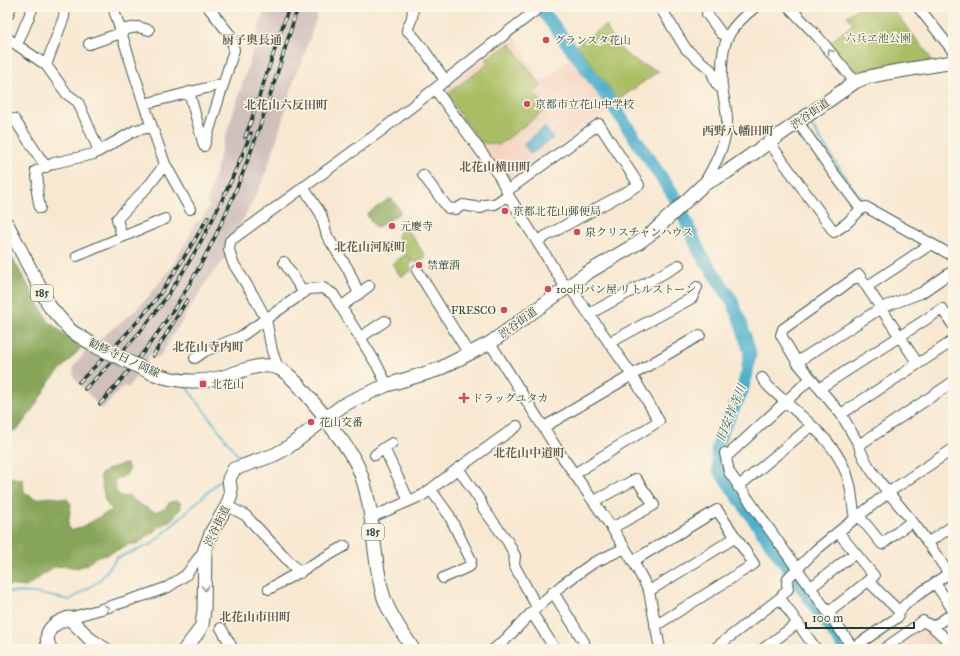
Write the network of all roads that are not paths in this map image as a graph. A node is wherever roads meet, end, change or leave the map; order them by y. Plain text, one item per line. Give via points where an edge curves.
1 (9, 7) edge
2 (33, 7) edge
3 (65, 7) edge
4 (113, 7) edge
5 (208, 7) edge
6 (413, 7) edge
7 (660, 7) edge
8 (755, 7) edge
9 (789, 7) edge
10 (918, 7) edge
11 (538, 8) edge
12 (7, 13) edge
13 (707, 14) dead end
14 (149, 30) dead end
15 (121, 32) junction
16 (728, 37) junction
17 (7, 38) edge
18 (88, 44) dead end
19 (17, 45) junction
20 (952, 60) edge
21 (46, 65) junction
22 (446, 81) junction
23 (855, 82) junction
24 (222, 84) junction
25 (722, 87) junction
26 (435, 89) junction
27 (189, 92) junction
28 (144, 104) junction
29 (798, 122) junction
30 (7, 123) edge
31 (152, 127) junction
32 (769, 142) junction
33 (98, 151) junction
34 (165, 164) junction
35 (46, 167) junction
36 (423, 175) dead end
37 (703, 185) junction
38 (303, 187) junction
39 (508, 193) junction
40 (40, 208) dead end
41 (190, 209) dead end
42 (861, 209) junction
43 (165, 219) dead end
44 (7, 224) edge
45 (122, 237) junction
46 (537, 241) junction
47 (931, 244) junction
48 (77, 256) dead end
49 (953, 256) edge
50 (284, 262) dead end
51 (679, 265) dead end
52 (417, 270) dead end
53 (953, 271) edge
54 (369, 286) dead end
55 (868, 286) junction
56 (568, 287) junction
57 (697, 287) dead end
58 (304, 293) junction
59 (358, 294) junction
60 (342, 306) junction
61 (881, 308) junction
62 (589, 314) junction
63 (266, 319) junction
64 (385, 320) dead end
65 (953, 325) edge
66 (700, 335) dead end
67 (900, 336) junction
68 (360, 337) junction
69 (953, 341) edge
70 (490, 343) junction
71 (609, 343) junction
72 (468, 354) junction
73 (195, 358) dead end
74 (797, 362) junction
75 (918, 364) junction
76 (278, 368) junction
77 (632, 375) junction
78 (762, 378) dead end
79 (810, 379) junction
80 (953, 382) edge
81 (387, 385) junction
82 (820, 388) junction
83 (786, 402) junction
84 (841, 414) junction
85 (325, 419) junction
86 (517, 426) dead end
87 (811, 426) junction
88 (544, 427) junction
89 (859, 445) junction
90 (953, 449) edge
91 (375, 455) dead end
92 (458, 468) junction
93 (574, 474) junction
94 (738, 487) junction
95 (430, 490) junction
96 (889, 492) junction
97 (409, 501) junction
98 (594, 501) junction
99 (227, 506) junction
100 (857, 517) junction
101 (370, 518) junction
102 (912, 521) junction
103 (953, 526) edge
104 (612, 528) junction
105 (838, 532) junction
106 (736, 537) junction
107 (927, 543) junction
108 (345, 546) dead end
109 (625, 548) junction
110 (205, 549) junction
111 (855, 553) junction
112 (633, 561) junction
113 (796, 569) junction
114 (300, 573) junction
115 (951, 576) edge
116 (443, 578) dead end
117 (868, 581) junction
118 (935, 583) junction
119 (810, 588) junction
120 (268, 589) dead end
121 (553, 592) junction
122 (649, 592) junction
123 (780, 598) junction
124 (535, 610) junction
125 (953, 610) edge
126 (899, 611) junction
127 (828, 613) junction
128 (953, 613) edge
129 (69, 618) junction
130 (798, 623) junction
131 (655, 626) junction
132 (933, 627) junction
133 (221, 628) dead end
134 (953, 643) edge
135 (813, 648) edge
136 (50, 649) edge
137 (104, 649) edge
138 (185, 649) edge
139 (233, 649) edge
140 (412, 649) edge
141 (494, 649) edge
142 (555, 649) edge
143 (581, 649) edge
144 (660, 649) edge
145 (714, 649) edge
146 (763, 649) edge
147 (884, 649) edge

1 - 12 main road
2 - 19 street
3 - 21 street via 64,17
4 - 15 street
5 - 24 street via 231,36 234,50
6 - 22 street via 407,30 415,36
7 - 25 street via 686,49 711,70 716,83
8 - 16 street
23 -> 9 street
10 - 20 street
11 - 22 street
13 - 16 street via 721,33
14 - 15 street via 138,27
15 - 18 street
15 - 28 street
16 - 25 street via 724,43 722,58
17 - 19 street
19 - 21 street
20 - 23 main road, 渋谷街道
21 - 33 street via 67,94 78,102
22 - 26 street
23 - 29 main road, 渋谷街道
24 - 27 street
24 - 27 street via 204,146
25 - 37 street via 726,128 714,167
26 - 38 street
26 - 39 street via 499,176
27 - 28 street
28 - 31 street
29 - 32 main road, 渋谷街道
29 - 42 street
30 - 35 street via 14,119
31 - 33 street via 136,130
31 - 34 street
32 - 37 main road, 渋谷街道 via 727,172
32 - 42 street via 834,232
33 - 35 street
34 - 41 street
34 - 45 street via 152,183 116,219
35 - 40 street via 36,172
36 - 39 street via 448,208 456,209 463,205 480,208 495,204
37 - 56 main road, 渋谷街道 via 653,232
38 - 59 street via 321,214 327,236 348,269
38 - 63 street via 229,242 233,263
39 - 46 street
39 - 46 street via 599,124 639,185
42 - 47 street via 866,207
43 - 45 street
44 - 76 main road, 勧修寺日ノ岡線 / 185, bridge via 50,308 71,331 97,347 152,373 172,379 217,379 264,366
45 - 48 street
46 - 56 street
47 - 49 street
47 - 55 street
50 - 58 street
51 - 62 street
52 - 72 street
53 - 61 street via 921,292
54 - 59 street
55 - 61 street
55 - 74 street via 859,275 783,329 781,335
56 - 62 street
56 - 70 main road, 渋谷街道
57 - 71 street via 692,298
58 - 60 street via 309,289 327,289
58 - 63 street
59 - 60 street
60 - 68 street
61 - 67 street
61 - 74 street
62 - 71 street
63 - 73 street via 240,337 205,351
63 - 76 street
64 - 68 street
65 - 67 street via 942,309
66 - 77 street
67 - 75 street
67 - 82 street
68 - 81 street
69 - 75 street
70 - 72 main road, 渋谷街道
70 - 88 street
71 - 77 street
72 - 81 main road, 渋谷街道 via 437,370
74 - 79 street
75 - 84 street
76 - 85 main road, 185 via 292,379
77 - 88 street
77 - 93 street via 659,421
78 - 83 street
79 - 82 street
79 - 83 street
80 - 89 street
81 - 85 main road, 渋谷街道 via 348,403
82 - 84 street
83 - 87 street
83 - 94 street via 725,455 729,472
84 - 89 street
85 - 99 main road, 渋谷街道 via 287,448 234,469 229,479 231,495
85 - 101 main road, 185 via 358,467
86 - 92 street
87 - 94 street
87 - 100 street via 827,440 844,471 850,484
88 - 93 street
89 - 96 street via 866,462
90 - 96 street
91 - 97 street via 388,446
92 - 95 street
92 - 124 street via 508,542 515,556 514,565
93 - 98 street
94 - 113 street
95 - 97 street
95 - 116 street via 449,515 471,560 470,566
96 - 100 street
96 - 102 street
97 - 101 street
98 - 104 street
98 - 104 street via 636,479 654,505
99 - 110 main road, 渋谷街道
99 - 114 street via 245,515
100 - 102 street via 882,544
100 - 105 street
101 - 140 main road, 185 via 384,598
102 - 107 street
103 - 107 street
104 - 109 street
105 - 111 street
105 - 113 street
106 - 112 street via 717,510
106 - 122 street
106 - 131 street via 754,564
107 - 115 street
108 - 114 street
109 - 112 street
109 - 121 street via 578,572
129 -> 110 street via 168,587 186,576
110 -> 138 main road, 渋谷街道 via 202,625
111 - 117 street via 874,576
111 - 119 street
112 - 122 street
113 - 119 street
113 - 123 street via 788,578 788,589
114 - 120 street
115 - 118 street
117 - 126 street
117 - 127 street
118 - 125 street
118 - 126 street
119 - 127 street
121 - 124 street
121 - 143 street via 584,642
122 - 131 street
123 - 130 street
123 - 145 street
124 - 141 street
124 - 142 street
126 - 127 street via 898,617 853,648
128 - 132 street
129 - 136 main road via 58,621 48,631
129 - 137 main road
130 - 135 street
130 - 146 street
131 - 144 street
132 - 134 street
132 - 147 street via 923,621
133 - 139 street

